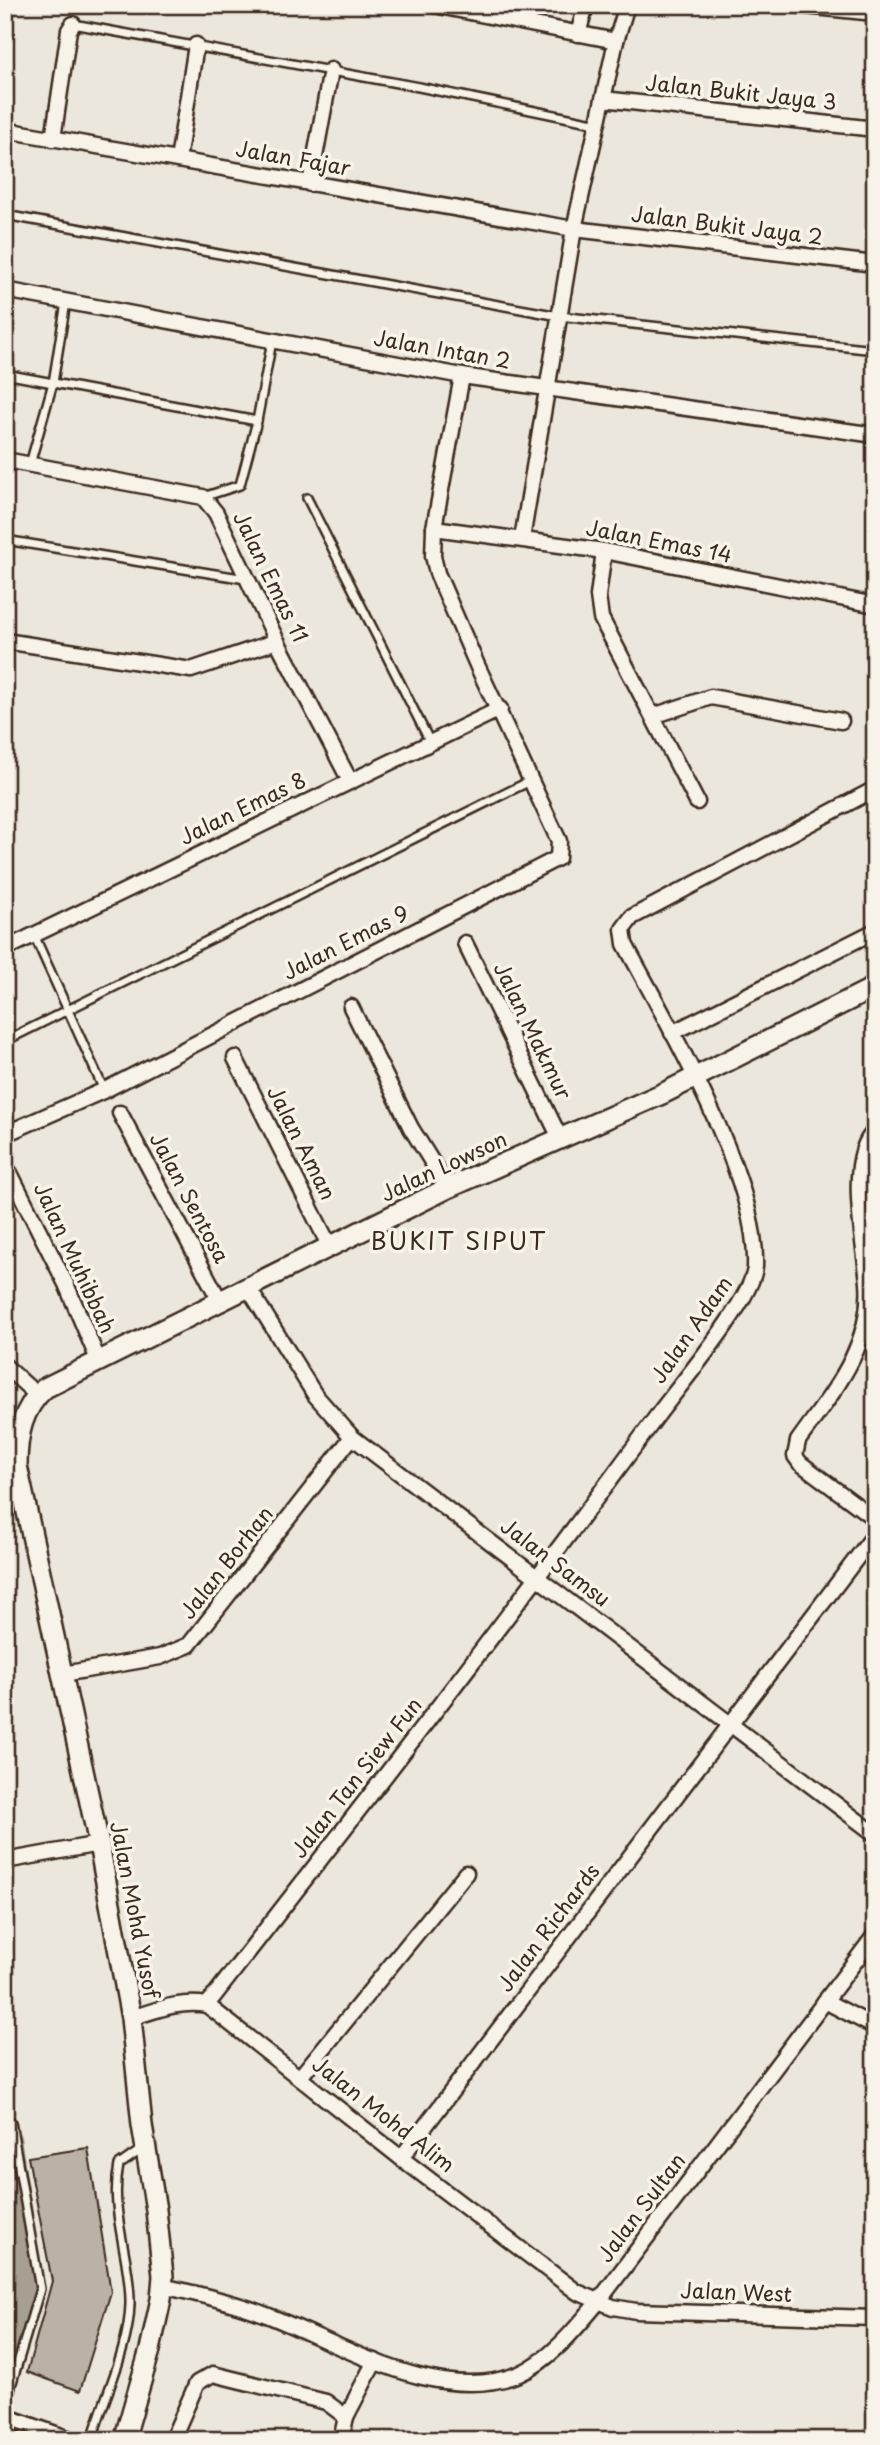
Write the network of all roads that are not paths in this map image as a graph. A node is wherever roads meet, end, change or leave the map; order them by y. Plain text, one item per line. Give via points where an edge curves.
1 (434, 5) edge
2 (586, 5) edge
3 (627, 5) edge
4 (795, 5) edge
5 (875, 13) edge
6 (73, 24) joint
7 (578, 34) junction
8 (616, 41) junction
9 (196, 45) junction
10 (331, 70) junction
11 (603, 99) junction
12 (600, 125) junction
13 (875, 129) edge
14 (5, 130) edge
15 (53, 139) junction
16 (178, 160) junction
17 (310, 184) junction
18 (5, 215) edge
19 (574, 229) junction
20 (875, 264) edge
21 (5, 290) edge
22 (66, 302) junction
23 (559, 316) junction
24 (272, 340) junction
25 (875, 350) edge
26 (5, 374) edge
27 (462, 376) junction
28 (53, 383) junction
29 (548, 389) junction
30 (257, 421) junction
31 (875, 435) edge
32 (5, 460) edge
33 (30, 464) junction
34 (203, 497) junction
35 (307, 498) dead end
36 (434, 528) junction
37 (522, 539) junction
38 (5, 540) edge
39 (604, 551) junction
40 (247, 579) junction
41 (875, 605) edge
42 (5, 641) edge
43 (277, 641) junction
44 (500, 709) junction
45 (653, 716) junction
46 (841, 721) dead end
47 (430, 742) junction
48 (533, 780) junction
49 (350, 781) junction
50 (875, 789) edge
51 (697, 802) dead end
52 (875, 930) edge
53 (34, 934) junction
54 (465, 943) dead end
55 (5, 949) edge
56 (875, 987) edge
57 (351, 1007) dead end
58 (70, 1010) junction
59 (672, 1033) junction
60 (5, 1041) edge
61 (235, 1058) dead end
62 (694, 1077) junction
63 (105, 1090) junction
64 (120, 1113) dead end
65 (875, 1131) edge
66 (5, 1134) edge
67 (560, 1138) junction
68 (10, 1173) dead end
69 (448, 1188) junction
70 (330, 1247) junction
71 (249, 1289) junction
72 (221, 1303) junction
73 (99, 1362) junction
74 (5, 1366) edge
75 (37, 1395) junction
76 (352, 1437) junction
77 (875, 1519) edge
78 (875, 1534) edge
79 (540, 1577) junction
80 (63, 1674) junction
81 (731, 1722) junction
82 (875, 1834) edge
83 (99, 1844) junction
84 (5, 1861) edge
85 (466, 1872) dead end
86 (875, 1936) edge
87 (825, 2001) junction
88 (207, 2005) junction
89 (131, 2018) junction
90 (875, 2027) edge
91 (300, 2077) junction
92 (11, 2122) dead end
93 (146, 2147) junction
94 (401, 2158) junction
95 (162, 2286) junction
96 (598, 2302) junction
97 (875, 2318) edge
98 (374, 2361) junction
99 (5, 2406) edge
100 (5, 2416) edge
101 (346, 2417) junction
102 (73, 2440) edge
103 (92, 2440) edge
104 (124, 2440) edge
105 (172, 2440) edge
106 (341, 2440) edge

1 - 7 street
2 - 7 street
3 - 8 street
4 - 5 street
6 - 9 lane
6 - 15 street
7 - 8 street
8 - 11 street
9 - 10 lane
9 - 16 street
10 - 12 lane
10 - 17 street
11 - 12 street
11 - 13 street, Jalan Bukit Jaya 3
12 - 19 street
14 - 15 street, Jalan Fajar
15 - 16 street, Jalan Fajar
16 - 17 street, Jalan Fajar
17 - 19 street, Jalan Fajar
18 - 23 lane
19 - 20 street, Jalan Bukit Jaya 2
19 - 23 street
21 - 22 street, Jalan Intan 2
22 - 24 street, Jalan Intan 2
22 - 28 lane
23 - 25 lane
23 - 29 street
24 - 27 street, Jalan Intan 2
24 - 30 lane
26 - 28 lane
27 - 29 street, Jalan Intan 2
27 - 36 street, Jalan Emas 9
28 - 30 lane
28 - 33 lane
29 - 31 street, Jalan Intan 2
29 - 37 street
30 - 34 lane via 240,485
32 - 33 street
33 - 34 street
34 - 40 street, Jalan Emas 11 via 216,513
35 - 47 lane
36 - 37 street, Jalan Emas 14
36 - 44 street, Jalan Emas 9 via 437,573
37 - 39 street, Jalan Emas 14
38 - 40 lane
39 - 41 street, Jalan Emas 14
39 - 45 street via 598,596 601,618
40 - 43 street, Jalan Emas 11
42 - 43 street via 191,670
43 - 49 street, Jalan Emas 11
44 - 47 street, Jalan Emas 8
44 - 48 street, Jalan Emas 9
45 - 46 street via 711,697
45 - 51 street
47 - 49 street, Jalan Emas 8
48 - 58 lane
48 - 63 street, Jalan Emas 9 via 559,841 558,858
49 - 53 street, Jalan Emas 8
50 - 59 street via 632,917 624,929 625,944
52 - 59 street
53 - 55 street, Jalan Emas 8
53 - 58 lane
54 - 67 street, Jalan Makmur
56 - 62 street, Jalan Lowson
57 - 69 street via 400,1108
58 - 60 lane
58 - 63 lane
59 - 62 street
61 - 70 street, Jalan Aman
62 - 67 street, Jalan Lowson
62 - 79 street, Jalan Adam via 732,1162 749,1218 754,1277
63 - 66 street, Jalan Emas 9
64 - 72 street, Jalan Sentosa
65 - 77 street via 863,1147 859,1167 868,1286 864,1325 852,1362 795,1449 800,1463
67 - 69 street, Jalan Lowson
68 - 73 street, Jalan Muhibbah
69 - 70 street, Jalan Lowson
70 - 71 street, Jalan Lowson
71 - 72 street, Jalan Lowson
71 - 76 street, Jalan Samsu via 315,1395
72 - 73 street, Jalan Lowson
73 - 75 street, Jalan Lowson
74 - 75 street
75 - 80 street, Jalan Mohd Yusof via 21,1426 17,1466
76 - 79 street, Jalan Samsu
76 - 80 street, Jalan Borhan via 189,1645 160,1657
78 - 81 street, Jalan Richards
79 - 81 street, Jalan Samsu
79 - 88 street, Jalan Tan Siew Fun
80 - 83 street, Jalan Mohd Yusof
81 - 82 street, Jalan Samsu
81 - 94 street, Jalan Richards
83 - 84 street
83 - 89 street, Jalan Mohd Yusof
85 - 91 street
86 - 87 street, Jalan Sultan
87 - 90 street
87 - 96 street, Jalan Sultan
88 - 89 street via 176,2004
88 - 91 street, Jalan Mohd Alim
89 - 93 street, Jalan Mohd Yusof
91 - 94 street, Jalan Mohd Alim
92 - 99 lane via 40,2289
93 - 95 street, Jalan Mohd Yusof
93 - 103 lane via 119,2165 114,2190 130,2302 128,2324
94 - 96 street, Jalan Mohd Alim via 577,2292
95 - 98 street, Jalan Sultan via 257,2311
95 - 104 street, Jalan Mohd Yusof via 150,2350
96 - 97 street, Jalan West via 636,2311
96 - 98 street, Jalan Sultan via 537,2362 500,2381 451,2383
98 - 101 street
100 - 102 street
101 - 105 street via 326,2402 213,2375 197,2383
101 - 106 street

